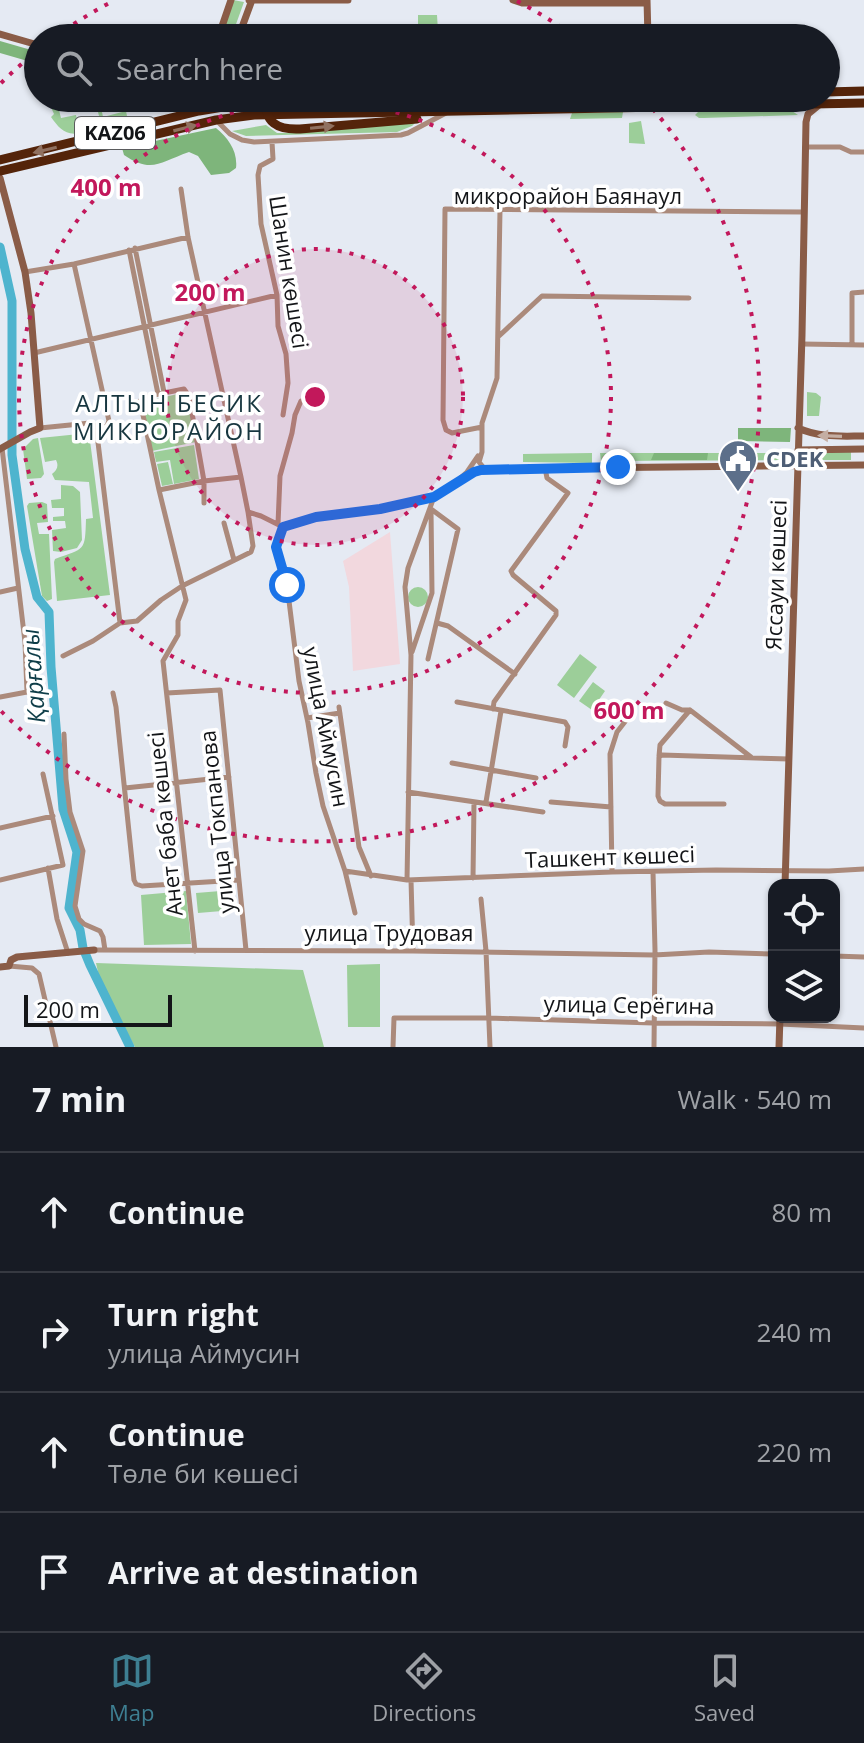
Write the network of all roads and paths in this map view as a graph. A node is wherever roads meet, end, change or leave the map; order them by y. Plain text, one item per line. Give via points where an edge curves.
1 (231, 0) edge
2 (251, 0) edge
3 (348, 0) edge
4 (513, 0) edge
5 (647, 2) edge
6 (223, 24) edge
7 (243, 24) edge
8 (648, 24) edge
9 (0, 34) edge
10 (24, 41) edge
11 (864, 91) edge
12 (840, 92) edge
13 (864, 103) edge
14 (840, 104) edge
15 (172, 112) edge
16 (268, 112) edge
17 (339, 112) edge
18 (447, 112) joint
19 (800, 112) edge
20 (810, 112) edge
21 (216, 120) junction
22 (806, 122) junction
23 (272, 142) junction
24 (805, 147) junction
25 (864, 152) edge
26 (0, 160) edge
27 (0, 171) edge
28 (0, 178) edge
29 (181, 189) dead end
30 (500, 210) junction
31 (804, 212) junction
32 (188, 237) junction
33 (132, 249) junction
34 (74, 264) junction
35 (25, 272) junction
36 (864, 292) edge
37 (277, 295) junction
38 (689, 298) dead end
39 (205, 313) junction
40 (148, 327) junction
41 (498, 337) junction
42 (90, 341) junction
43 (801, 344) junction
44 (852, 345) junction
45 (864, 345) edge
46 (33, 353) junction
47 (161, 393) junction
48 (301, 401) dead end
49 (283, 415) dead end
50 (482, 427) junction
51 (40, 428) junction
52 (798, 428) junction
53 (97, 429) junction
54 (864, 436) edge
55 (3, 447) edge
56 (864, 449) edge
57 (798, 450) junction
58 (482, 452) junction
59 (864, 465) edge
60 (798, 466) junction
61 (544, 467) junction
62 (491, 469) junction
63 (239, 478) junction
64 (204, 481) junction
65 (455, 483) junction
66 (161, 490) junction
67 (434, 497) junction
68 (204, 503) dead end
69 (431, 509) junction
70 (248, 512) junction
71 (10, 522) junction
72 (224, 523) dead end
73 (0, 524) edge
74 (280, 525) junction
75 (234, 560) junction
76 (182, 586) junction
77 (18, 588) junction
78 (0, 592) edge
79 (120, 623) junction
80 (437, 623) junction
81 (411, 655) junction
82 (63, 656) dead end
83 (428, 659) dead end
84 (515, 674) junction
85 (113, 693) dead end
86 (167, 693) junction
87 (0, 697) edge
88 (457, 702) dead end
89 (666, 703) dead end
90 (493, 709) junction
91 (690, 710) junction
92 (501, 711) junction
93 (631, 714) dead end
94 (307, 718) junction
95 (64, 734) dead end
96 (565, 746) dead end
97 (659, 757) junction
98 (752, 758) junction
99 (789, 759) junction
100 (452, 763) dead end
101 (491, 769) junction
102 (43, 774) dead end
103 (229, 777) junction
104 (536, 778) dead end
105 (177, 783) junction
106 (125, 788) junction
107 (408, 792) junction
108 (474, 802) junction
109 (486, 802) junction
110 (551, 802) dead end
111 (724, 804) dead end
112 (611, 807) junction
113 (543, 812) dead end
114 (53, 816) junction
115 (0, 828) edge
116 (48, 868) junction
117 (864, 869) edge
118 (786, 870) junction
119 (345, 871) junction
120 (612, 872) junction
121 (653, 872) junction
122 (371, 876) junction
123 (473, 878) junction
124 (785, 879) edge
125 (0, 880) edge
126 (239, 880) junction
127 (409, 880) junction
128 (188, 884) junction
129 (481, 899) dead end
130 (355, 913) dead end
131 (94, 950) joint
132 (105, 950) junction
133 (195, 951) junction
134 (246, 951) junction
135 (413, 951) junction
136 (486, 951) junction
137 (69, 954) junction
138 (768, 954) edge
139 (654, 955) junction
140 (840, 956) edge
141 (864, 957) edge
142 (4, 966) edge
143 (489, 1018) junction
144 (768, 1020) edge
145 (653, 1023) junction
146 (780, 1023) edge
147 (812, 1023) edge
148 (864, 1028) edge
149 (56, 1047) edge
150 (393, 1047) edge
151 (490, 1047) edge
152 (654, 1047) edge
153 (779, 1047) edge

1 - 6 main road
2 - 3 main road
2 - 7 main road
4 - 5 main road
5 - 8 main road
9 - 10 main road
11 - 12 highway
13 - 14 highway, KАZ06
15 -> 26 highway, KАZ06
16 -> 18 highway, bridge via 275,125 289,129
17 - 21 highway, KАZ06
18 - 23 street via 401,135
19 - 22 main road
20 - 22 main road
21 - 23 street via 242,140
27 -> 21 highway, KАZ06
22 - 24 main road, Яссауи көшесі
23 - 37 street, Шанин көшесі via 273,159 260,166 258,175 261,224
24 - 25 street
24 - 31 main road, Яссауи көшесі
28 - 35 main road
29 - 32 street
30 - 31 street, микрорайон Баянаул
30 - 41 street
30 - 50 street, микрорайон Баянаул via 445,209 443,420 452,433
31 - 43 main road, Яссауи көшесі
32 - 33 street
32 - 39 street
33 - 34 street
33 - 40 street
34 - 35 street
34 - 42 street
35 - 46 main road
36 - 44 street via 852,293
37 - 39 street
37 - 49 street, Шанин көшесі via 288,383
38 - 41 street via 542,296
39 - 40 street
39 - 63 street
40 - 42 street
40 - 47 street
41 - 50 street via 497,378
42 - 46 street
42 - 53 street via 109,421
43 - 44 street
43 - 52 main road, Яссауи көшесі
44 - 45 street
46 - 51 main road
47 - 64 street via 181,388 189,394
47 - 66 street, Анет баба көшесі via 142,398 139,405
48 - 74 street, улица Аймусин via 280,476
50 - 58 street
51 - 53 street via 90,423
51 - 55 main road
54 -> 52 main road via 812,435
52 - 57 main road, Яссауи көшесі
53 - 79 street
55 - 71 street
56 - 57 main road
57 - 60 main road, Яссауи көшесі
58 - 62 street via 479,462
58 - 65 street
59 - 60 main road
60 - 61 main road
60 - 99 main road, Яссауи көшесі
61 - 62 main road
61 - 84 street via 547,478 568,493 511,571 556,615
62 - 65 street
63 - 64 street
63 - 70 street
64 - 66 street
64 - 68 street
65 - 67 street
66 - 76 street, Анет баба көшесі
67 - 69 street
67 - 74 street
69 - 80 street via 458,529
69 - 81 street via 432,593
69 - 81 street via 405,587
70 - 74 street
70 - 75 street via 253,549
71 - 73 street
71 - 77 street
72 - 75 street
74 - 94 street, улица Аймусин via 276,547 287,585
75 - 76 street
76 - 79 street via 143,618
76 - 86 street, Анет баба көшесі via 186,600 178,635 163,661
77 - 78 street
77 - 87 street via 27,692
79 - 82 street
80 - 83 street
80 - 84 street
81 - 107 street
84 - 90 street
85 - 106 street
86 - 103 street, улица Токпанова via 220,690
86 - 105 street, Анет баба көшесі
88 - 90 street
89 - 91 street
90 - 92 street
91 - 97 street via 660,745
91 - 98 street
92 - 96 street via 565,722
92 - 101 street
93 - 112 street via 612,747
94 - 119 street, улица Аймусин via 323,806
94 - 122 street via 339,710 359,847
95 - 132 street via 70,812 83,851 75,906 84,924 100,931
97 - 98 street
97 - 111 street via 660,801
98 - 99 street
99 - 118 main road, Яссауи көшесі
100 - 101 street
101 - 104 street
101 - 109 street
102 - 114 street
103 - 105 street
103 - 126 street, улица Токпанова
105 - 106 street
105 - 128 street, Анет баба көшесі
106 - 128 street via 136,884
107 - 108 street
107 - 127 street
108 - 109 street
108 - 123 street
109 - 113 street
110 - 112 street
112 - 120 street
114 - 115 street
114 - 116 street via 63,865
116 - 125 street
116 - 137 street
117 - 118 street, Ташкент көшесі
118 - 121 street, Ташкент көшесі
118 - 124 main road, Яссауи көшесі
119 - 122 street, Ташкент көшесі
119 - 130 street, улица Аймусин
120 - 121 street, Ташкент көшесі
120 - 123 street, Ташкент көшесі
121 - 139 street
122 - 127 street, Ташкент көшесі
123 - 127 street, Ташкент көшесі
126 - 128 street
126 - 134 street, улица Токпанова
127 - 135 street
128 - 133 street, Анет баба көшесі
129 - 136 street
131 - 132 street, улица Трудовая
131 - 137 main road, улица Трудовая
132 - 133 street, улица Трудовая
133 - 134 street, улица Трудовая
134 - 135 street, улица Трудовая
135 - 136 street, улица Трудовая
136 - 139 street, улица Трудовая
136 - 143 street
137 - 142 main road, улица Трудовая via 17,957
138 - 139 street, улица Трудовая
139 - 145 street
140 - 141 street
142 - 149 street via 32,968 39,974
143 - 145 street, улица Серёгина
143 - 150 street, улица Серёгина via 394,1018
143 - 151 street
144 - 145 street, улица Серёгина
145 - 152 street
146 - 153 main road
147 - 148 street, улица Серёгина

